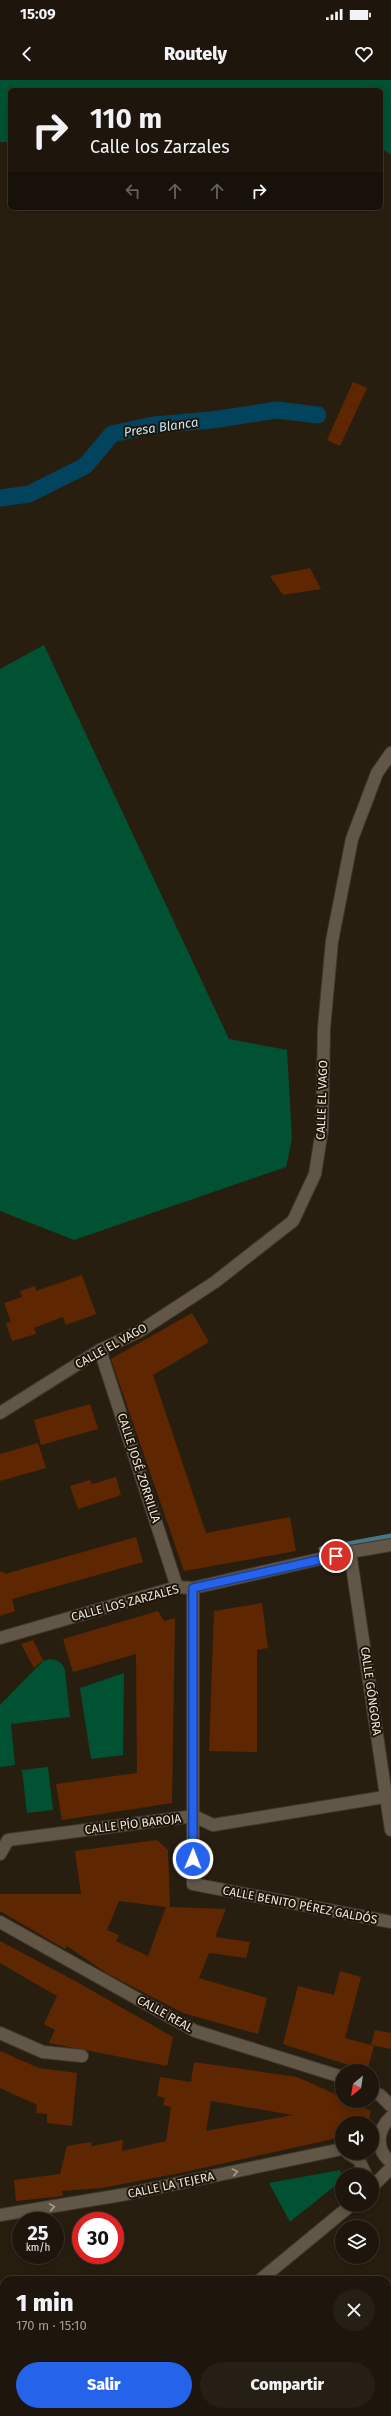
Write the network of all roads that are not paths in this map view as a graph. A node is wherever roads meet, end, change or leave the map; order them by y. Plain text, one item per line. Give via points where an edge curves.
1 (391, 753) edge
2 (100, 1350) junction
3 (0, 1413) edge
4 (391, 1545) edge
5 (350, 1552) junction
6 (178, 1587) junction
7 (193, 1588) junction
8 (0, 1638) edge
9 (389, 1796) edge
10 (194, 1816) junction
11 (391, 1830) edge
12 (0, 1854) edge
13 (0, 1922) edge
14 (391, 1922) edge
15 (0, 2033) edge
16 (82, 2056) dead end
17 (335, 2075) edge
18 (379, 2096) edge
19 (391, 2106) edge
20 (391, 2117) edge
21 (379, 2135) edge
22 (379, 2146) edge
23 (335, 2150) edge
24 (391, 2162) edge
25 (391, 2168) edge
26 (379, 2180) edge
27 (343, 2212) edge
28 (0, 2215) edge
29 (265, 2276) edge

1 - 2 street, CALLE EL VAGO via 377,772 352,839 332,941 324,1028 322,1130 315,1174 293,1221 215,1282 140,1332
2 - 3 street, CALLE EL VAGO
2 - 6 street, CALLE JOSÉ ZORRILLA
4 - 5 street, CALLE LOS ZARZALES
5 - 7 street, CALLE LOS ZARZALES
5 - 9 street, CALLE GÓNGORA
6 - 7 street, CALLE LOS ZARZALES
6 - 8 street, CALLE LOS ZARZALES
7 - 10 street, CALLE BENITO PÉREZ GALDÓS
9 - 10 street, CALLE PÍO BAROJA via 213,1825
9 - 11 street, CALLE GÓNGORA
10 - 12 street, CALLE PÍO BAROJA via 8,1840
10 - 14 street, CALLE BENITO PÉREZ GALDÓS via 193,1884
13 - 17 street, CALLE REAL via 195,2031
15 - 16 street via 43,2052
18 - 19 street
20 - 21 street
22 - 24 street
28 -> 23 street, CALLE LA TEJERA via 126,2194
25 - 26 street
27 - 29 street

